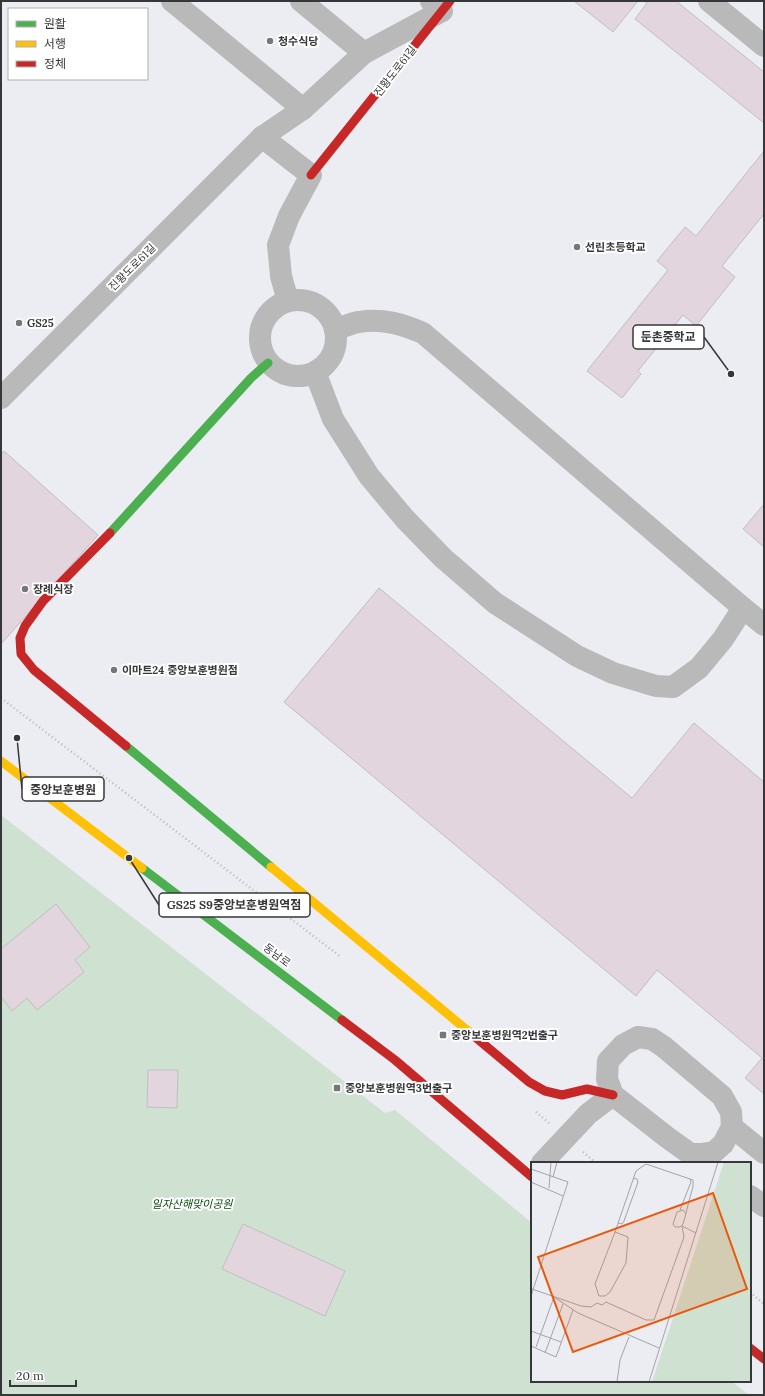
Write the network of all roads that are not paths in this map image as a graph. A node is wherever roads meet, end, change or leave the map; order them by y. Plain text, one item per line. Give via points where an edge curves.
1 (172, 1) edge
2 (301, 1) edge
3 (709, 1) edge
4 (441, 4) edge
5 (764, 46) edge
6 (364, 53) junction
7 (303, 109) junction
8 (262, 137) junction
9 (311, 175) junction
10 (288, 301) junction
11 (335, 330) junction
12 (268, 363) junction
13 (315, 372) junction
14 (1, 398) edge
15 (743, 608) junction
16 (764, 625) edge
17 (1, 761) edge
18 (613, 1095) junction
19 (732, 1127) junction
20 (764, 1152) edge
21 (696, 1158) edge
22 (543, 1162) edge
23 (531, 1170) edge
24 (751, 1197) edge
25 (764, 1206) edge
26 (751, 1349) edge
27 (764, 1359) edge

1 - 7 street
2 - 6 street
3 - 5 street
4 - 6 street, 진황도로61길
4 - 9 street, 진황도로61길
6 - 7 street, 진황도로61길
7 - 8 street, 진황도로61길
8 - 9 street
8 - 14 street, 진황도로61길
9 - 10 street via 289,216 278,245 281,276
10 - 11 street via 312,302 323,309
10 - 12 street via 276,306 261,326 259,339
11 - 13 street via 336,342 332,354
11 - 15 street via 358,322 381,320 405,325 423,333
12 - 13 street via 278,371 290,375 303,376
12 - 18 street via 251,378 125,518 44,601 25,626 20,638 21,654 34,670 529,1082 545,1091 562,1095 587,1089
13 - 15 street via 333,419 369,476 405,519 443,558 495,603 577,656 613,673 656,686 674,687 698,668 723,639
15 - 16 street
17 - 23 street, 동남로 via 395,1060
18 - 19 street via 607,1079 608,1061 623,1045 638,1037 652,1040 664,1047 722,1096 731,1112
18 - 21 street
18 - 22 street via 588,1114
19 - 20 street
19 - 21 street via 723,1144 714,1152 701,1154
24 - 25 street
26 - 27 street

